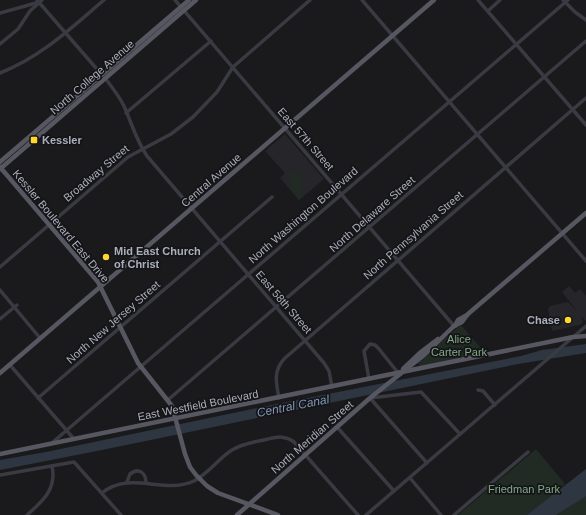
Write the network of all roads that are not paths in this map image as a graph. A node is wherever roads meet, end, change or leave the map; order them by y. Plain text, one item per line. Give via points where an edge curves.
1 (104, 0) edge
2 (175, 0) edge
3 (189, 0) edge
4 (196, 0) edge
5 (310, 0) edge
6 (362, 0) edge
7 (434, 0) edge
8 (478, 0) edge
9 (500, 0) edge
10 (39, 1) edge
11 (565, 1) edge
12 (183, 9) junction
13 (488, 11) junction
14 (0, 13) edge
15 (586, 20) edge
16 (66, 33) junction
17 (393, 35) junction
18 (211, 41) junction
19 (586, 41) edge
20 (0, 44) edge
21 (516, 44) junction
22 (233, 67) junction
23 (0, 74) edge
24 (103, 77) junction
25 (544, 77) junction
26 (586, 98) edge
27 (450, 102) junction
28 (573, 110) junction
29 (126, 113) junction
30 (586, 126) edge
31 (285, 128) junction
32 (478, 134) junction
33 (142, 149) junction
34 (0, 162) edge
35 (506, 167) junction
36 (0, 168) edge
37 (342, 194) junction
38 (272, 197) dead end
39 (192, 208) junction
40 (586, 213) edge
41 (49, 225) junction
42 (370, 227) junction
43 (562, 233) junction
44 (220, 241) junction
45 (398, 260) junction
46 (586, 261) edge
47 (0, 267) edge
48 (249, 274) junction
49 (100, 287) junction
50 (0, 290) edge
51 (16, 306) junction
52 (277, 307) junction
53 (0, 319) edge
54 (454, 326) junction
55 (586, 326) edge
56 (121, 327) junction
57 (442, 336) junction
58 (586, 336) edge
59 (573, 337) junction
60 (40, 338) junction
61 (305, 340) junction
62 (415, 362) junction
63 (10, 365) junction
64 (141, 367) junction
65 (419, 369) junction
66 (0, 373) edge
67 (399, 374) junction
68 (369, 379) junction
69 (332, 387) junction
70 (478, 390) dead end
71 (372, 396) junction
72 (38, 398) junction
73 (279, 398) junction
74 (169, 400) junction
75 (495, 405) junction
76 (176, 418) junction
77 (338, 426) junction
78 (66, 431) junction
79 (460, 434) junction
80 (74, 439) junction
81 (51, 444) junction
82 (528, 452) dead end
83 (0, 454) edge
84 (305, 455) junction
85 (427, 463) junction
86 (52, 466) junction
87 (0, 475) edge
88 (198, 478) junction
89 (410, 478) junction
90 (127, 482) junction
91 (146, 483) junction
92 (394, 491) junction
93 (102, 493) junction
94 (250, 504) junction
95 (27, 515) edge
96 (120, 515) edge
97 (237, 515) edge
98 (278, 515) edge
99 (358, 515) edge
100 (366, 515) edge
101 (442, 515) edge
102 (454, 515) edge

1 - 16 street
2 - 12 street, East 57th Street
3 - 12 main road, North College Avenue
4 - 12 main road, North College Avenue
5 - 22 street, Broadway Street
6 - 17 street
7 - 17 main road, Central Avenue
8 - 13 street
9 - 13 street
10 - 14 street
10 - 16 street, East 58th Street
10 - 20 street via 18,29
11 - 15 street
11 - 21 street, North Washington Boulevard
12 - 18 street, East 57th Street
12 - 24 main road, North College Avenue
13 - 21 street
16 - 23 street via 33,57
16 - 24 street, East 58th Street
17 - 27 street
17 - 31 main road, Central Avenue
18 - 22 street, East 57th Street
18 - 29 street
19 - 25 street, North Delaware Street
21 - 25 street
21 - 27 street, North Washington Boulevard
22 - 31 street, East 57th Street
22 - 33 street, Broadway Street via 199,113 177,130
24 - 29 street, East 58th Street via 115,91
24 - 34 main road, North College Avenue
24 - 36 main road, North College Avenue
25 - 28 street
25 - 32 street, North Delaware Street
26 - 28 street, North Pennsylvania Street
27 - 32 street
27 - 37 street, North Washington Boulevard
28 - 30 street
28 - 35 street, North Pennsylvania Street
29 - 33 street, East 58th Street
31 - 37 street, East 57th Street
31 - 39 main road, Central Avenue
32 - 35 street
32 - 42 street, North Delaware Street
33 - 39 street, East 58th Street
33 - 41 street, Broadway Street via 122,162
35 - 43 street
35 - 45 street, North Pennsylvania Street
36 - 41 main road, Kessler Boulevard East Drive
37 - 42 street, East 57th Street
37 - 48 street, North Washington Boulevard
38 - 44 street, North New Jersey Street
39 - 44 street, East 58th Street
39 - 49 main road, Central Avenue
40 - 43 main road, North Meridian Street
41 - 47 street, Broadway Street
41 - 49 main road, Kessler Boulevard East Drive
42 - 45 street, East 57th Street
42 - 52 street, North Delaware Street
43 - 46 street
43 - 54 main road, North Meridian Street
44 - 48 street, East 58th Street
44 - 56 street, North New Jersey Street
45 - 54 street, East 57th Street
45 - 61 street, North Pennsylvania Street
48 - 52 street, East 58th Street
48 - 64 street, North Washington Boulevard
49 - 56 main road, Kessler Boulevard East Drive
49 - 60 main road, Central Avenue
50 - 51 street
51 - 53 street
51 - 60 street
52 - 61 street, East 58th Street
52 - 74 street, North Delaware Street
54 - 57 main road, North Meridian Street
55 - 59 street
56 - 64 main road, Kessler Boulevard East Drive
56 - 72 street, North New Jersey Street
57 - 62 main road, North Meridian Street
57 - 67 main road, North Meridian Street via 407,364
58 - 59 main road, East Westfield Boulevard
59 - 65 main road, East Westfield Boulevard
59 - 75 street
60 - 63 main road, Central Avenue
61 - 69 street, East 58th Street via 327,367
61 - 73 street, North Pennsylvania Street via 278,368 275,380
62 - 65 main road
62 - 67 main road, North Meridian Street
63 - 66 main road, Central Avenue
63 - 72 street
64 - 74 main road, Kessler Boulevard East Drive
64 - 78 street, North Washington Boulevard
65 - 67 main road, East Westfield Boulevard
67 - 68 main road, East Westfield Boulevard
67 - 68 street via 379,349 370,344 364,351
67 - 71 main road, North Meridian Street
68 - 69 main road, East Westfield Boulevard
69 - 73 main road, East Westfield Boulevard
70 - 75 street via 483,391
71 - 77 main road, North Meridian Street
71 - 79 street via 421,392
71 - 85 street
72 - 78 street
73 - 76 main road, East Westfield Boulevard
74 - 76 main road, Kessler Boulevard East Drive
75 - 79 street
76 - 80 main road, East Westfield Boulevard
76 - 88 main road, Kessler Boulevard East Drive via 187,460
77 - 84 main road, North Meridian Street
77 - 92 street
78 - 80 street
78 - 81 street, North Washington Boulevard
79 - 85 street
80 - 81 main road, East Westfield Boulevard
81 - 83 main road, East Westfield Boulevard
82 - 102 street
84 - 88 street via 294,442 286,437 279,437 243,445 230,451
84 - 94 main road, North Meridian Street
84 - 99 street
85 - 89 street
86 - 87 street
86 - 93 street via 74,462
86 - 95 street via 53,479 49,492
88 - 91 street via 177,485
88 - 94 main road, Kessler Boulevard East Drive via 215,492
89 - 92 street
89 - 101 street
90 - 91 street
90 - 91 street via 130,474 138,471 145,475
90 - 93 street
92 - 100 street
93 - 96 street
94 - 97 main road, North Meridian Street
94 - 98 main road, Kessler Boulevard East Drive

